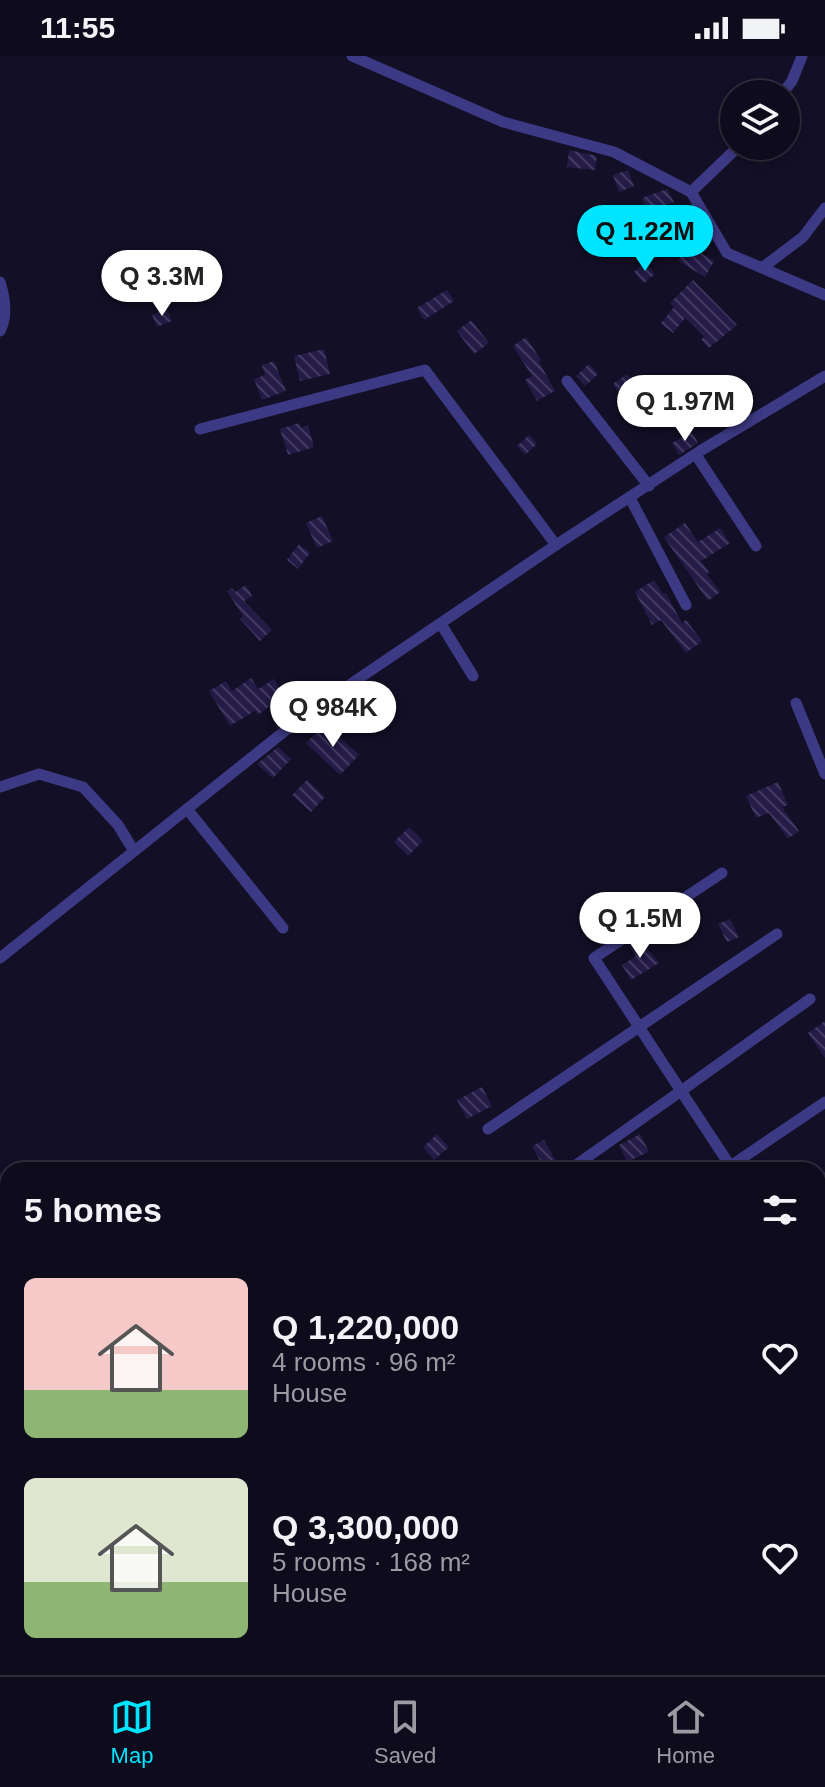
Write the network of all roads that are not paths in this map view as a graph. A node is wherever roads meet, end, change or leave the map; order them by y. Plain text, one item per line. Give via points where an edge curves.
1 (352, 56) edge
2 (802, 56) edge
3 (792, 80) edge
4 (724, 160) edge
5 (691, 192) junction
6 (825, 208) edge
7 (762, 268) junction
8 (0, 282) edge
9 (825, 295) edge
10 (0, 331) edge
11 (825, 376) edge
12 (567, 381) dead end
13 (200, 429) dead end
14 (696, 455) junction
15 (649, 486) junction
16 (630, 498) junction
17 (556, 545) junction
18 (756, 546) dead end
19 (686, 605) dead end
20 (441, 624) junction
21 (473, 676) dead end
22 (796, 703) dead end
23 (825, 774) edge
24 (0, 787) edge
25 (187, 809) junction
26 (134, 851) junction
27 (722, 873) dead end
28 (283, 928) dead end
29 (777, 934) dead end
30 (0, 958) edge
31 (810, 999) dead end
32 (639, 1027) junction
33 (681, 1091) junction
34 (825, 1102) edge
35 (488, 1129) dead end
36 (580, 1162) edge
37 (726, 1162) edge
38 (740, 1162) edge

1 - 5 street via 503,122 614,152
2 - 3 street
4 - 5 street
5 - 7 street via 727,253
6 - 7 street via 803,237
7 - 9 street
8 - 10 street via 5,304
11 - 14 street
12 - 15 street
13 - 17 street via 425,370
14 - 15 street
14 - 18 street
15 - 16 street
16 - 17 street
16 - 19 street
17 - 20 street
20 - 21 street
20 - 25 street via 305,715
22 - 23 street
24 - 26 street via 39,774 83,787
25 - 26 street
25 - 28 street
26 - 30 street
27 - 32 street via 594,958
29 - 32 street
31 - 33 street
32 - 33 street
32 - 35 street
33 - 36 street
33 - 37 street
34 - 38 street

